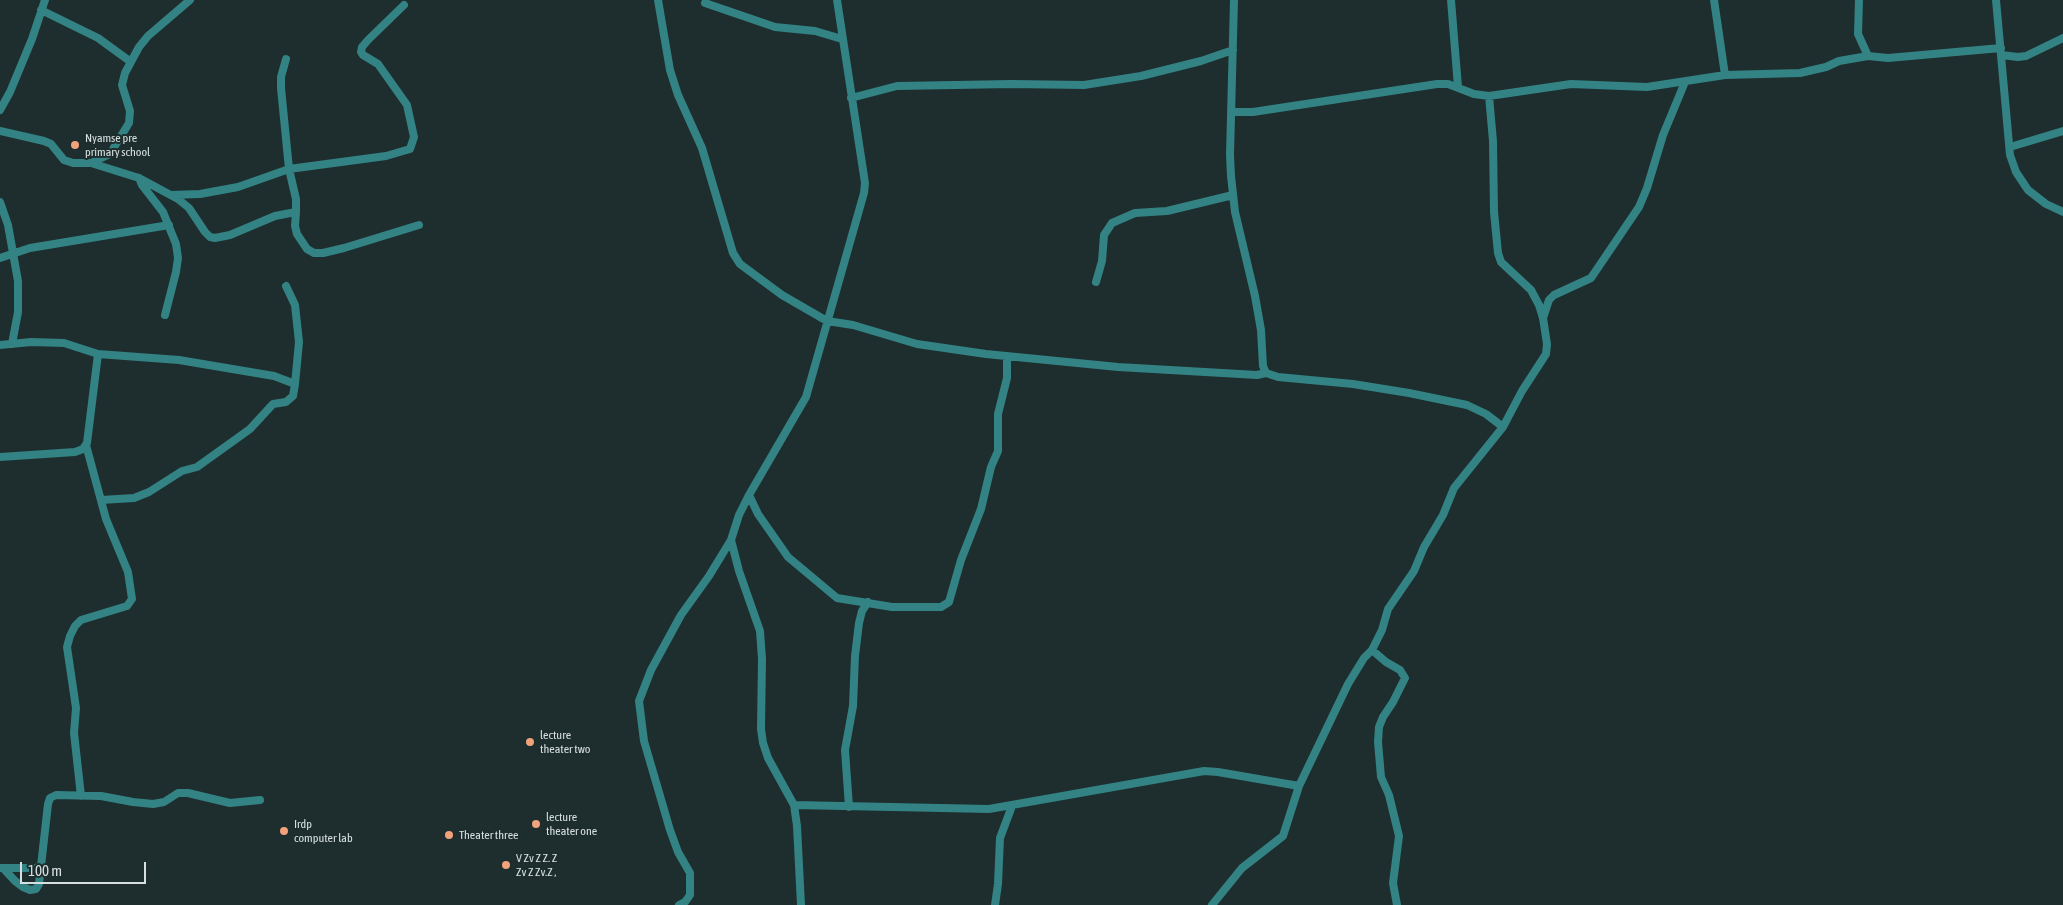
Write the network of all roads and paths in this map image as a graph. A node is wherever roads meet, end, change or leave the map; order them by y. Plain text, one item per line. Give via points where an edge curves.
1 (45, 0) edge
2 (190, 0) edge
3 (658, 0) edge
4 (837, 0) edge
5 (1234, 0) edge
6 (1451, 0) edge
7 (1714, 0) edge
8 (1859, 0) edge
9 (1996, 0) edge
10 (704, 3) dead end
11 (404, 5) dead end
12 (41, 10) junction
13 (2063, 38) edge
14 (842, 39) junction
15 (1233, 50) junction
16 (2001, 52) junction
17 (1868, 56) junction
18 (286, 59) dead end
19 (131, 62) junction
20 (1725, 75) junction
21 (1685, 82) junction
22 (1458, 88) junction
23 (1489, 96) junction
24 (851, 98) junction
25 (0, 110) edge
26 (1232, 112) junction
27 (0, 131) edge
28 (2063, 132) edge
29 (2010, 146) junction
30 (90, 163) junction
31 (289, 169) junction
32 (139, 178) junction
33 (171, 195) junction
34 (1233, 195) junction
35 (0, 202) edge
36 (296, 212) junction
37 (2063, 212) edge
38 (419, 225) dead end
39 (169, 226) junction
40 (12, 254) junction
41 (0, 258) edge
42 (1096, 282) dead end
43 (286, 286) dead end
44 (166, 315) dead end
45 (1543, 318) junction
46 (827, 321) junction
47 (12, 344) junction
48 (0, 345) edge
49 (98, 354) junction
50 (1007, 356) junction
51 (1266, 373) junction
52 (294, 384) junction
53 (1503, 426) junction
54 (86, 445) junction
55 (0, 457) edge
56 (749, 495) junction
57 (101, 500) junction
58 (731, 540) junction
59 (868, 602) junction
60 (1372, 650) junction
61 (1299, 786) junction
62 (81, 796) junction
63 (260, 800) dead end
64 (794, 805) junction
65 (1012, 806) junction
66 (849, 807) junction
67 (41, 866) junction
68 (2, 868) edge
69 (679, 905) edge
70 (801, 905) edge
71 (995, 905) edge
72 (1212, 905) edge
73 (1397, 905) edge

1 - 12 street
2 - 19 street via 148,36
3 - 46 street via 670,70 702,148 733,253 740,264 761,281
4 - 14 street
5 - 15 street
6 - 22 street
7 - 20 street
8 - 17 street via 1858,34
9 - 16 street
10 - 14 street via 775,27 815,31
11 - 31 street via 368,40 361,52 378,64 407,105 414,137 410,149 386,156
12 - 19 street via 98,38
12 - 25 street via 32,39
13 - 16 street via 2026,56
14 - 24 street
15 - 24 street via 1141,76 1084,85 897,86
15 - 26 street
16 - 17 street via 1888,58
16 - 29 street
17 - 20 street via 1800,73
18 - 31 street via 281,88
19 - 30 street via 122,80 130,111 129,122 110,154
20 - 21 street
21 - 23 street via 1647,87 1571,84
21 - 45 street via 1639,207 1591,278 1554,295
22 - 23 street
22 - 26 street via 1437,84 1253,112
23 - 45 street via 1498,253 1501,262 1531,290
24 - 46 street via 864,193
26 - 34 street via 1230,155
27 - 30 street via 51,144 64,160
28 - 29 street
29 - 37 street via 2016,172 2028,190
30 - 32 street
31 - 33 street via 238,187
31 - 36 street
32 - 33 street
32 - 39 street
33 - 36 street via 189,208 205,232 215,238 275,216
34 - 42 street via 1167,211 1135,213 1112,223 1104,235
34 - 51 street via 1261,330
35 - 40 street via 8,225
36 - 38 street via 297,234 307,249 314,253 344,248
39 - 40 street via 40,246
39 - 44 street via 178,258
40 - 41 street
40 - 47 street via 18,281 18,312
43 - 52 street via 295,305 299,342
45 - 53 street via 1546,354
46 - 50 street via 853,325 917,344
46 - 56 street via 806,397
47 - 48 street
47 - 49 street via 64,342
49 - 52 street via 179,360 274,376
49 - 54 street
50 - 51 street via 1118,367
50 - 59 street via 1007,378 998,414 998,451 949,602 940,608 892,607
51 - 53 street via 1353,384 1467,405
52 - 57 street via 293,396 286,402 272,404 250,429 197,466 134,498
53 - 60 street via 1454,488 1414,571 1388,609
54 - 55 street via 75,452
54 - 57 street
56 - 58 street
56 - 59 street via 788,557 837,598
57 - 62 street via 128,572 132,599 127,606 81,620 70,636 67,648 76,708 74,733
58 - 64 street via 760,632 763,743
58 - 69 street via 710,576 681,614 651,670 639,702 644,741 670,830 690,874 690,895
59 - 66 street via 859,623 853,706 845,750
60 - 61 street via 1348,684
60 - 73 street via 1400,670 1405,678 1383,717 1378,742 1381,777 1399,836 1393,883
61 - 65 street via 1204,771
61 - 72 street via 1283,836 1242,868
62 - 63 street via 153,804 160,804 178,793 230,803
62 - 67 street via 62,794 50,798
64 - 66 street
64 - 70 street
65 - 66 street via 988,809
65 - 71 street via 1000,838
67 - 68 street
67 - 68 street via 39,884 30,890 15,882

